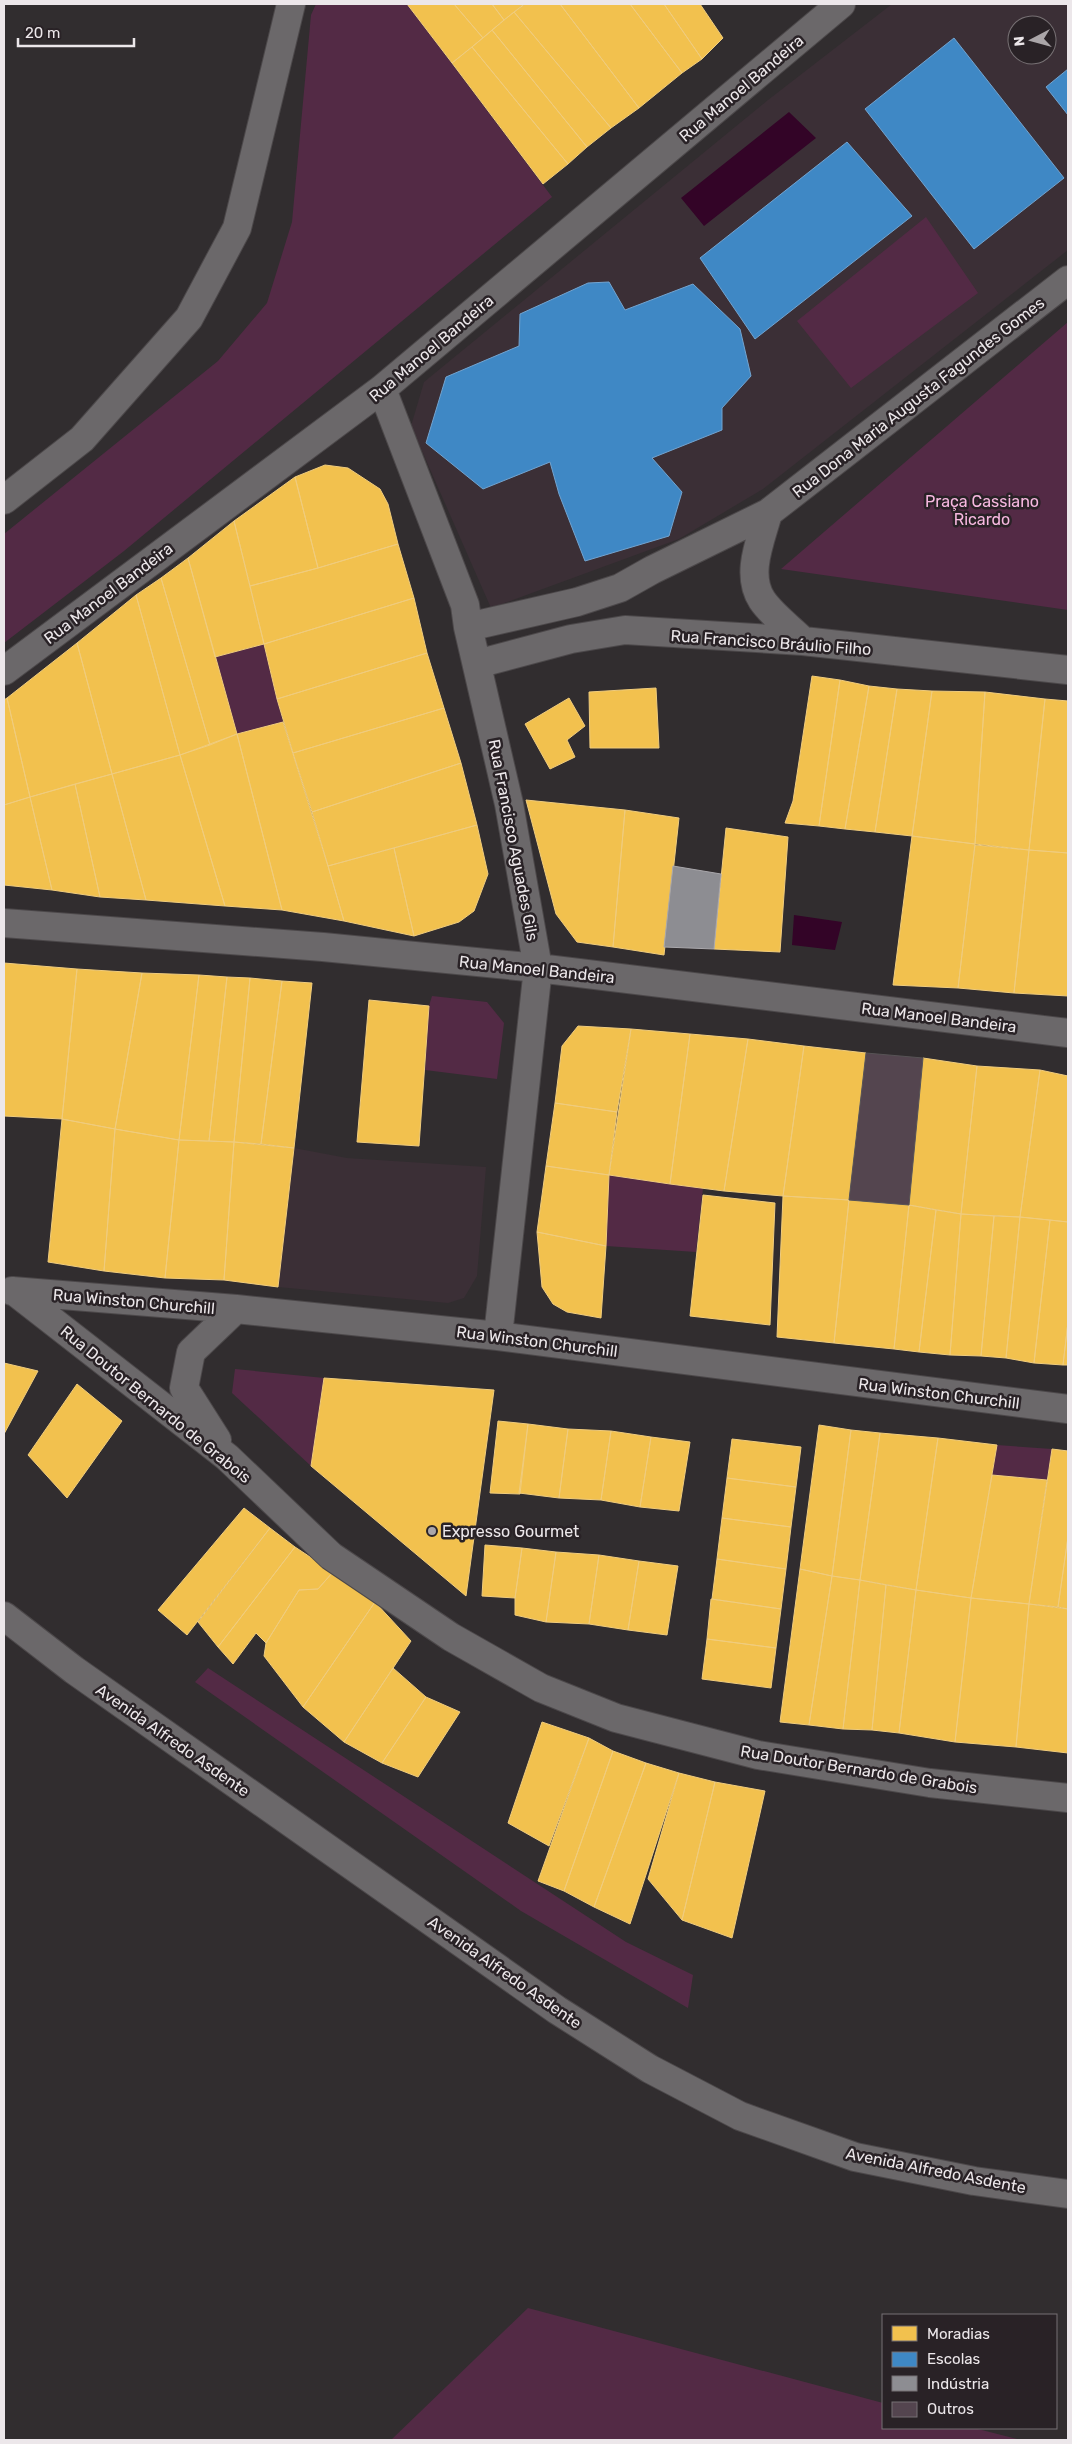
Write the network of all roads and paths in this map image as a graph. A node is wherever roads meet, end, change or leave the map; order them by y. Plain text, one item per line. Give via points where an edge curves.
1 (291, 4) edge
2 (840, 4) edge
3 (1068, 280) edge
4 (382, 389) junction
5 (4, 500) edge
6 (768, 513) junction
7 (468, 627) junction
8 (803, 641) junction
9 (477, 664) junction
10 (1068, 670) edge
11 (4, 671) edge
12 (4, 923) edge
13 (538, 968) junction
14 (1068, 1033) edge
15 (9, 1290) edge
16 (236, 1309) junction
17 (498, 1336) junction
18 (1068, 1410) edge
19 (227, 1457) junction
20 (4, 1616) edge
21 (1068, 1798) edge
22 (1068, 2194) edge

1 - 5 street via 237,228 190,318 82,439
2 - 4 street, Rua Manoel Bandeira
3 - 6 street, Rua Dona Maria Augusta Fagundes Gomes
4 - 7 street, Rua Francisco Aguades Gils via 465,605
4 - 11 street, Rua Manoel Bandeira
6 - 7 street via 620,588 577,602
6 - 8 street via 754,566 755,583 762,600
7 - 9 street, Rua Francisco Aguades Gils
8 - 9 street, Rua Francisco Bráulio Filho via 625,630 571,639
8 - 10 street, Rua Francisco Bráulio Filho
9 - 13 street, Rua Francisco Aguades Gils via 509,804
12 - 13 street, Rua Manoel Bandeira via 323,947
13 - 14 street, Rua Manoel Bandeira
13 - 17 street, Rua Francisco Aguades Gils
15 - 16 street, Rua Winston Churchill
15 - 19 street, Rua Doutor Bernardo de Grabois
16 - 17 street, Rua Winston Churchill
16 - 19 street via 191,1352 184,1388
17 - 18 street, Rua Winston Churchill
19 - 21 street, Rua Doutor Bernardo de Grabois via 331,1556 451,1637 541,1688 616,1718 758,1755 930,1783
20 - 22 street, Avenida Alfredo Asdente via 74,1670 557,2010 650,2069 740,2116 855,2157 974,2181

